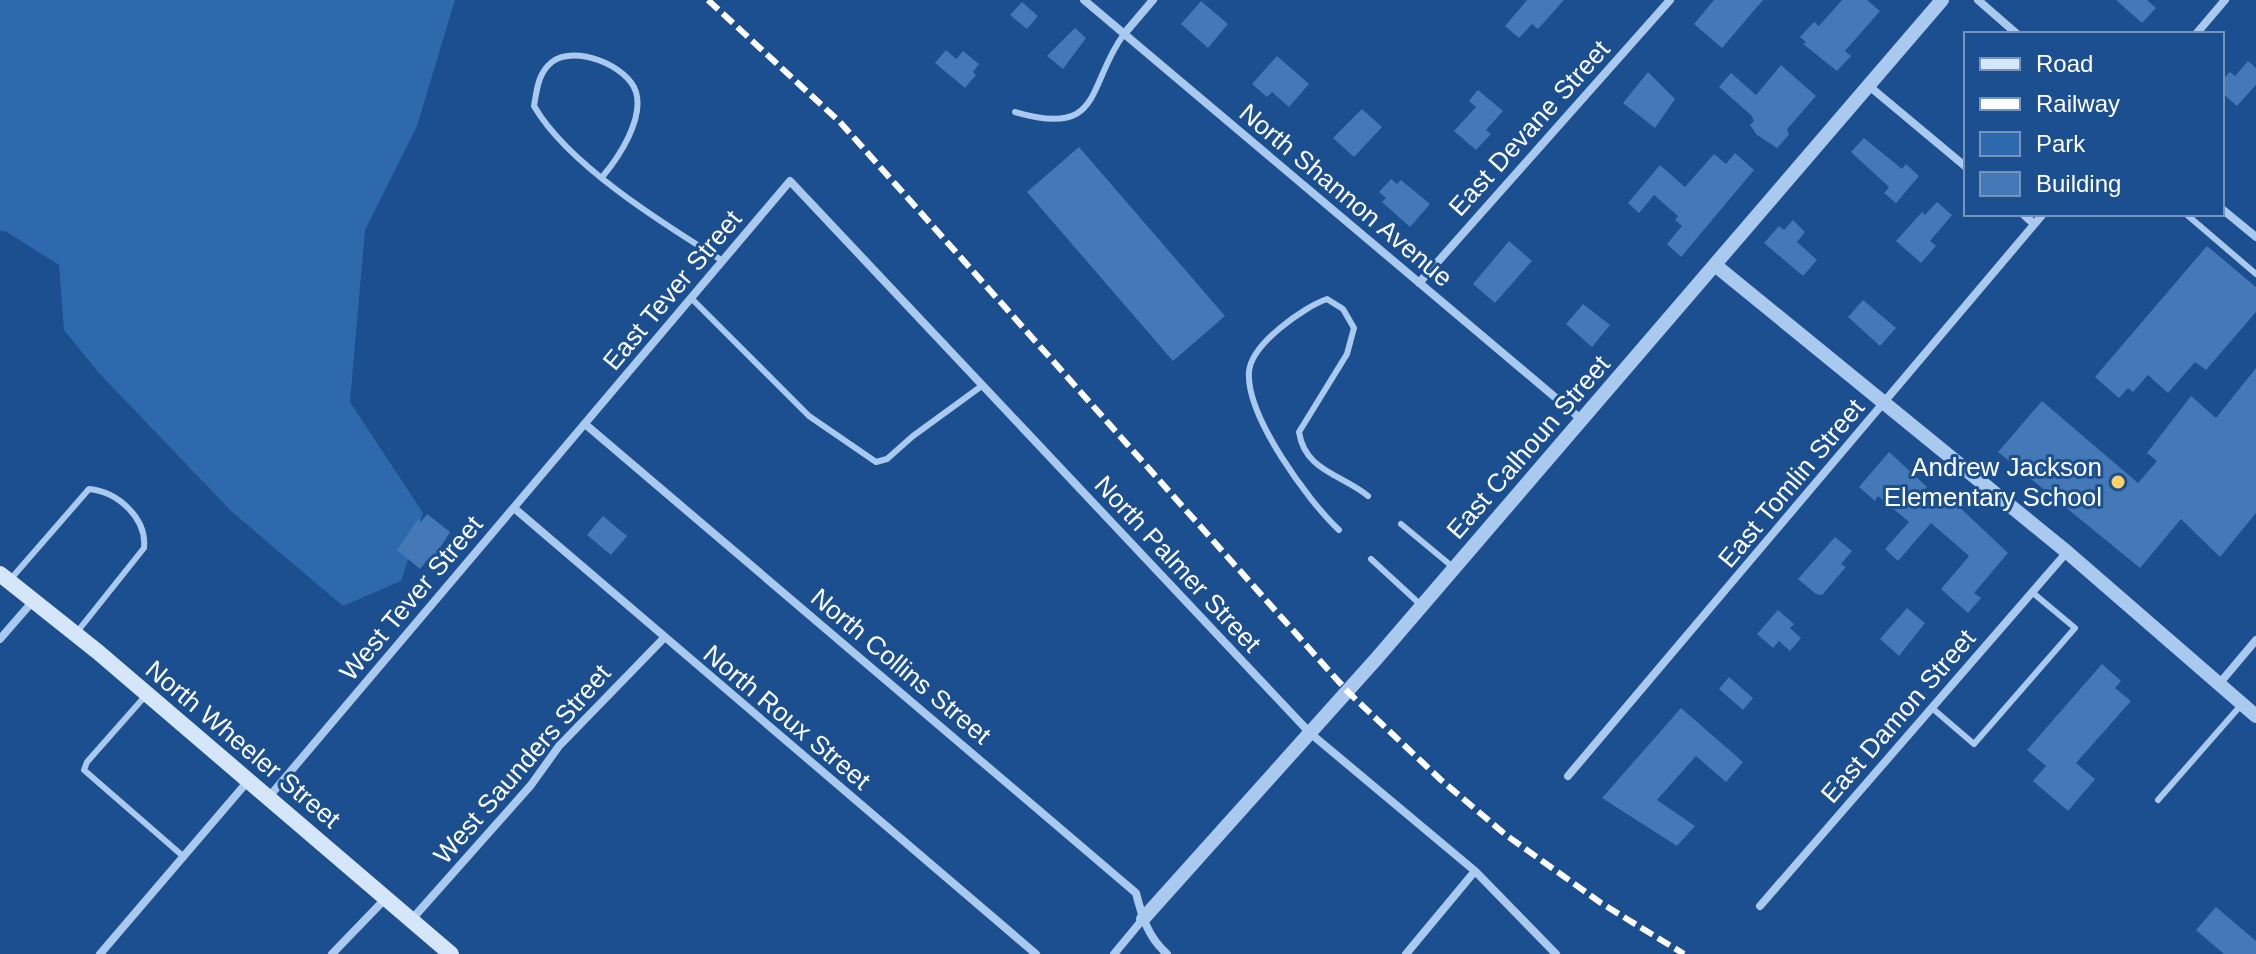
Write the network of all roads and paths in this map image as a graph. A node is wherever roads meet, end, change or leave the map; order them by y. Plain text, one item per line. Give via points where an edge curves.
1 (1084, 0) edge
2 (1153, 0) edge
3 (1670, 0) edge
4 (1942, 0) edge
5 (1978, 0) edge
6 (2225, 0) edge
7 (2015, 32) edge
8 (2198, 32) edge
9 (1124, 34) junction
10 (1869, 86) junction
11 (1015, 112) dead end
12 (1964, 165) edge
13 (603, 176) junction
14 (790, 181) joint
15 (2224, 211) edge
16 (2025, 216) edge
17 (2041, 216) edge
18 (2188, 216) edge
19 (2034, 224) junction
20 (2256, 237) edge
21 (723, 261) junction
22 (1715, 265) junction
23 (2256, 274) edge
24 (1419, 283) junction
25 (691, 298) junction
26 (983, 385) junction
27 (1884, 404) junction
28 (1583, 420) junction
29 (585, 424) junction
30 (1368, 496) dead end
31 (514, 508) junction
32 (1401, 524) dead end
33 (1339, 530) dead end
34 (2067, 552) junction
35 (1371, 559) dead end
36 (1454, 568) junction
37 (5, 578) edge
38 (2032, 592) junction
39 (34, 600) junction
40 (1422, 606) junction
41 (75, 634) junction
42 (0, 639) edge
43 (663, 639) junction
44 (2256, 640) edge
45 (2219, 684) junction
46 (147, 694) junction
47 (2242, 704) junction
48 (1932, 708) junction
49 (2256, 716) edge
50 (1310, 733) junction
51 (1568, 776) dead end
52 (248, 781) junction
53 (268, 798) junction
54 (2158, 800) dead end
55 (184, 857) junction
56 (1475, 871) junction
57 (387, 897) junction
58 (1760, 906) dead end
59 (413, 918) junction
60 (1143, 919) junction
61 (100, 954) edge
62 (332, 954) edge
63 (451, 954) edge
64 (1036, 954) edge
65 (1114, 954) edge
66 (1167, 954) edge
67 (1406, 954) edge
68 (1556, 954) edge

1 - 9 street, North Shannon Avenue
2 - 9 street
3 - 24 street, East Devane Street
4 - 10 street, East Calhoun Street
5 - 7 street
6 - 8 street
9 - 11 lane via 1098,90 1074,115 1056,122
9 - 24 street, North Shannon Avenue
10 - 12 street
10 - 22 street, East Calhoun Street
13 - 13 lane via 546,127 534,106 539,77 554,60 581,55 617,68 636,90 638,112
13 - 21 lane via 662,223
14 - 21 street, East Tever Street
14 - 26 street, North Palmer Street
15 - 20 street
16 - 19 street
17 - 19 street, East Tomlin Street
18 - 23 lane
19 - 27 street, East Tomlin Street
21 - 25 street, East Tever Street
22 - 27 street
22 - 28 street, East Calhoun Street
24 - 28 street, North Shannon Avenue
25 - 26 lane via 809,416 876,462
25 - 29 street, East Tever Street
26 - 50 street, North Palmer Street
27 - 34 street
27 - 51 street, East Tomlin Street
28 - 36 street, East Calhoun Street
29 - 31 street, West Tever Street
29 - 60 street, North Collins Street via 1136,893
30 - 33 lane via 1314,463 1302,449 1299,432 1347,354 1354,328 1343,309 1327,299 1306,306 1276,332 1249,371 1253,393 1285,465
31 - 43 street, North Roux Street
31 - 53 street, West Tever Street
32 - 36 lane
34 - 38 street, East Damon Street
34 - 45 street
35 - 40 lane
36 - 40 street, East Calhoun Street
37 - 39 main road, North Wheeler Street
37 - 41 lane via 89,489 98,489 132,512 146,532 144,548
38 - 48 street, East Damon Street
38 - 48 lane via 2075,628 1974,744
39 - 41 main road, North Wheeler Street
39 - 42 street
40 - 50 street, East Calhoun Street
41 - 46 main road, North Wheeler Street
43 - 59 street, West Saunders Street via 559,746
43 - 64 street, North Roux Street
44 - 45 street
45 - 47 street
46 - 52 main road, North Wheeler Street
46 - 55 lane via 84,770
47 - 49 street
47 - 54 lane
48 - 58 street, East Damon Street
50 - 56 street, North Palmer Street
50 - 60 street, East Calhoun Street
52 - 53 main road, North Wheeler Street
52 - 55 street
53 - 57 main road, North Wheeler Street
55 - 61 street
56 - 67 street
56 - 68 street, North Palmer Street
57 - 59 main road, North Wheeler Street
57 - 62 street
59 - 63 main road, North Wheeler Street
60 - 65 street
60 - 66 street, North Collins Street

